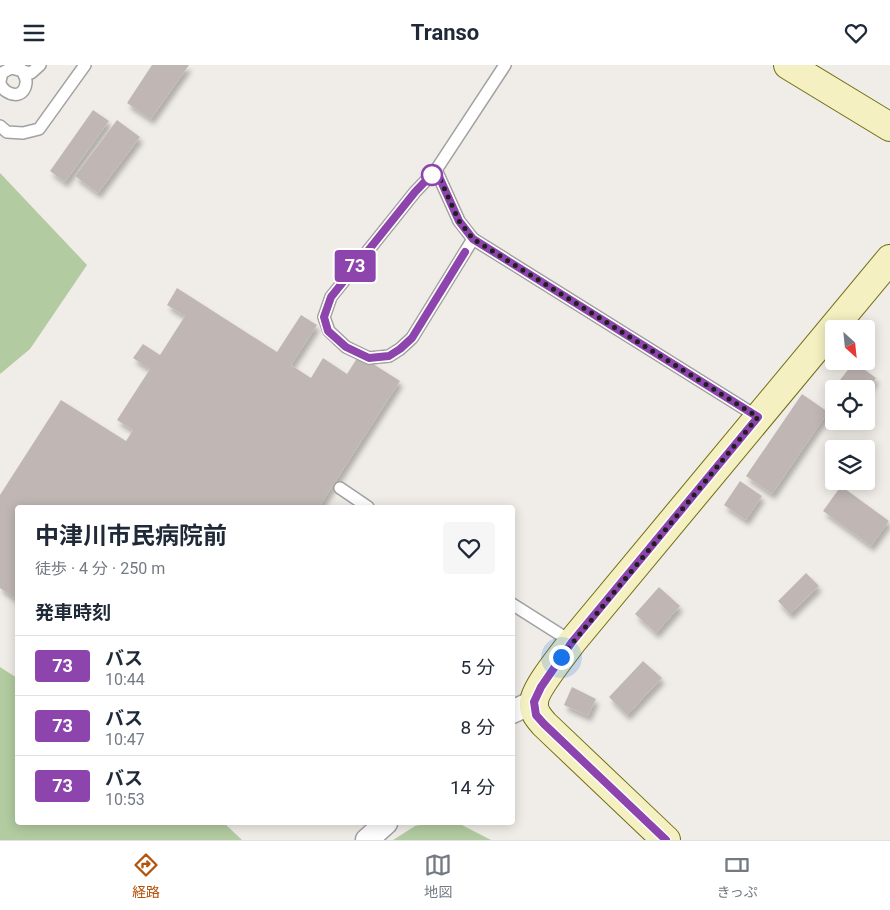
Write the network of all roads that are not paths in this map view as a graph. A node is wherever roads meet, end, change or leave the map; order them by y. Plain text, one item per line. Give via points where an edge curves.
1 (40, 65) edge
2 (85, 65) edge
3 (505, 65) edge
4 (788, 65) edge
5 (20, 68) edge
6 (1, 89) edge
7 (0, 126) edge
8 (890, 127) edge
9 (436, 170) junction
10 (473, 239) junction
11 (890, 259) edge
12 (758, 417) junction
13 (340, 488) dead end
14 (365, 505) edge
15 (515, 606) edge
16 (572, 642) junction
17 (523, 707) edge
18 (384, 825) edge
19 (367, 840) edge
20 (666, 840) edge

1 - 5 lane via 31,73
2 - 7 lane via 39,129 7,132
3 - 9 lane
4 - 8 street
5 - 6 lane via 2,73
5 - 6 lane via 27,83 24,89 11,95
9 - 10 lane via 459,221
9 - 10 lane via 331,297 324,317 328,331 346,347 369,358 389,356 417,330
10 - 12 lane
11 - 12 street
12 - 16 street
13 - 14 lane
15 - 16 lane
16 - 17 street
17 - 20 street via 536,715
18 - 19 street

